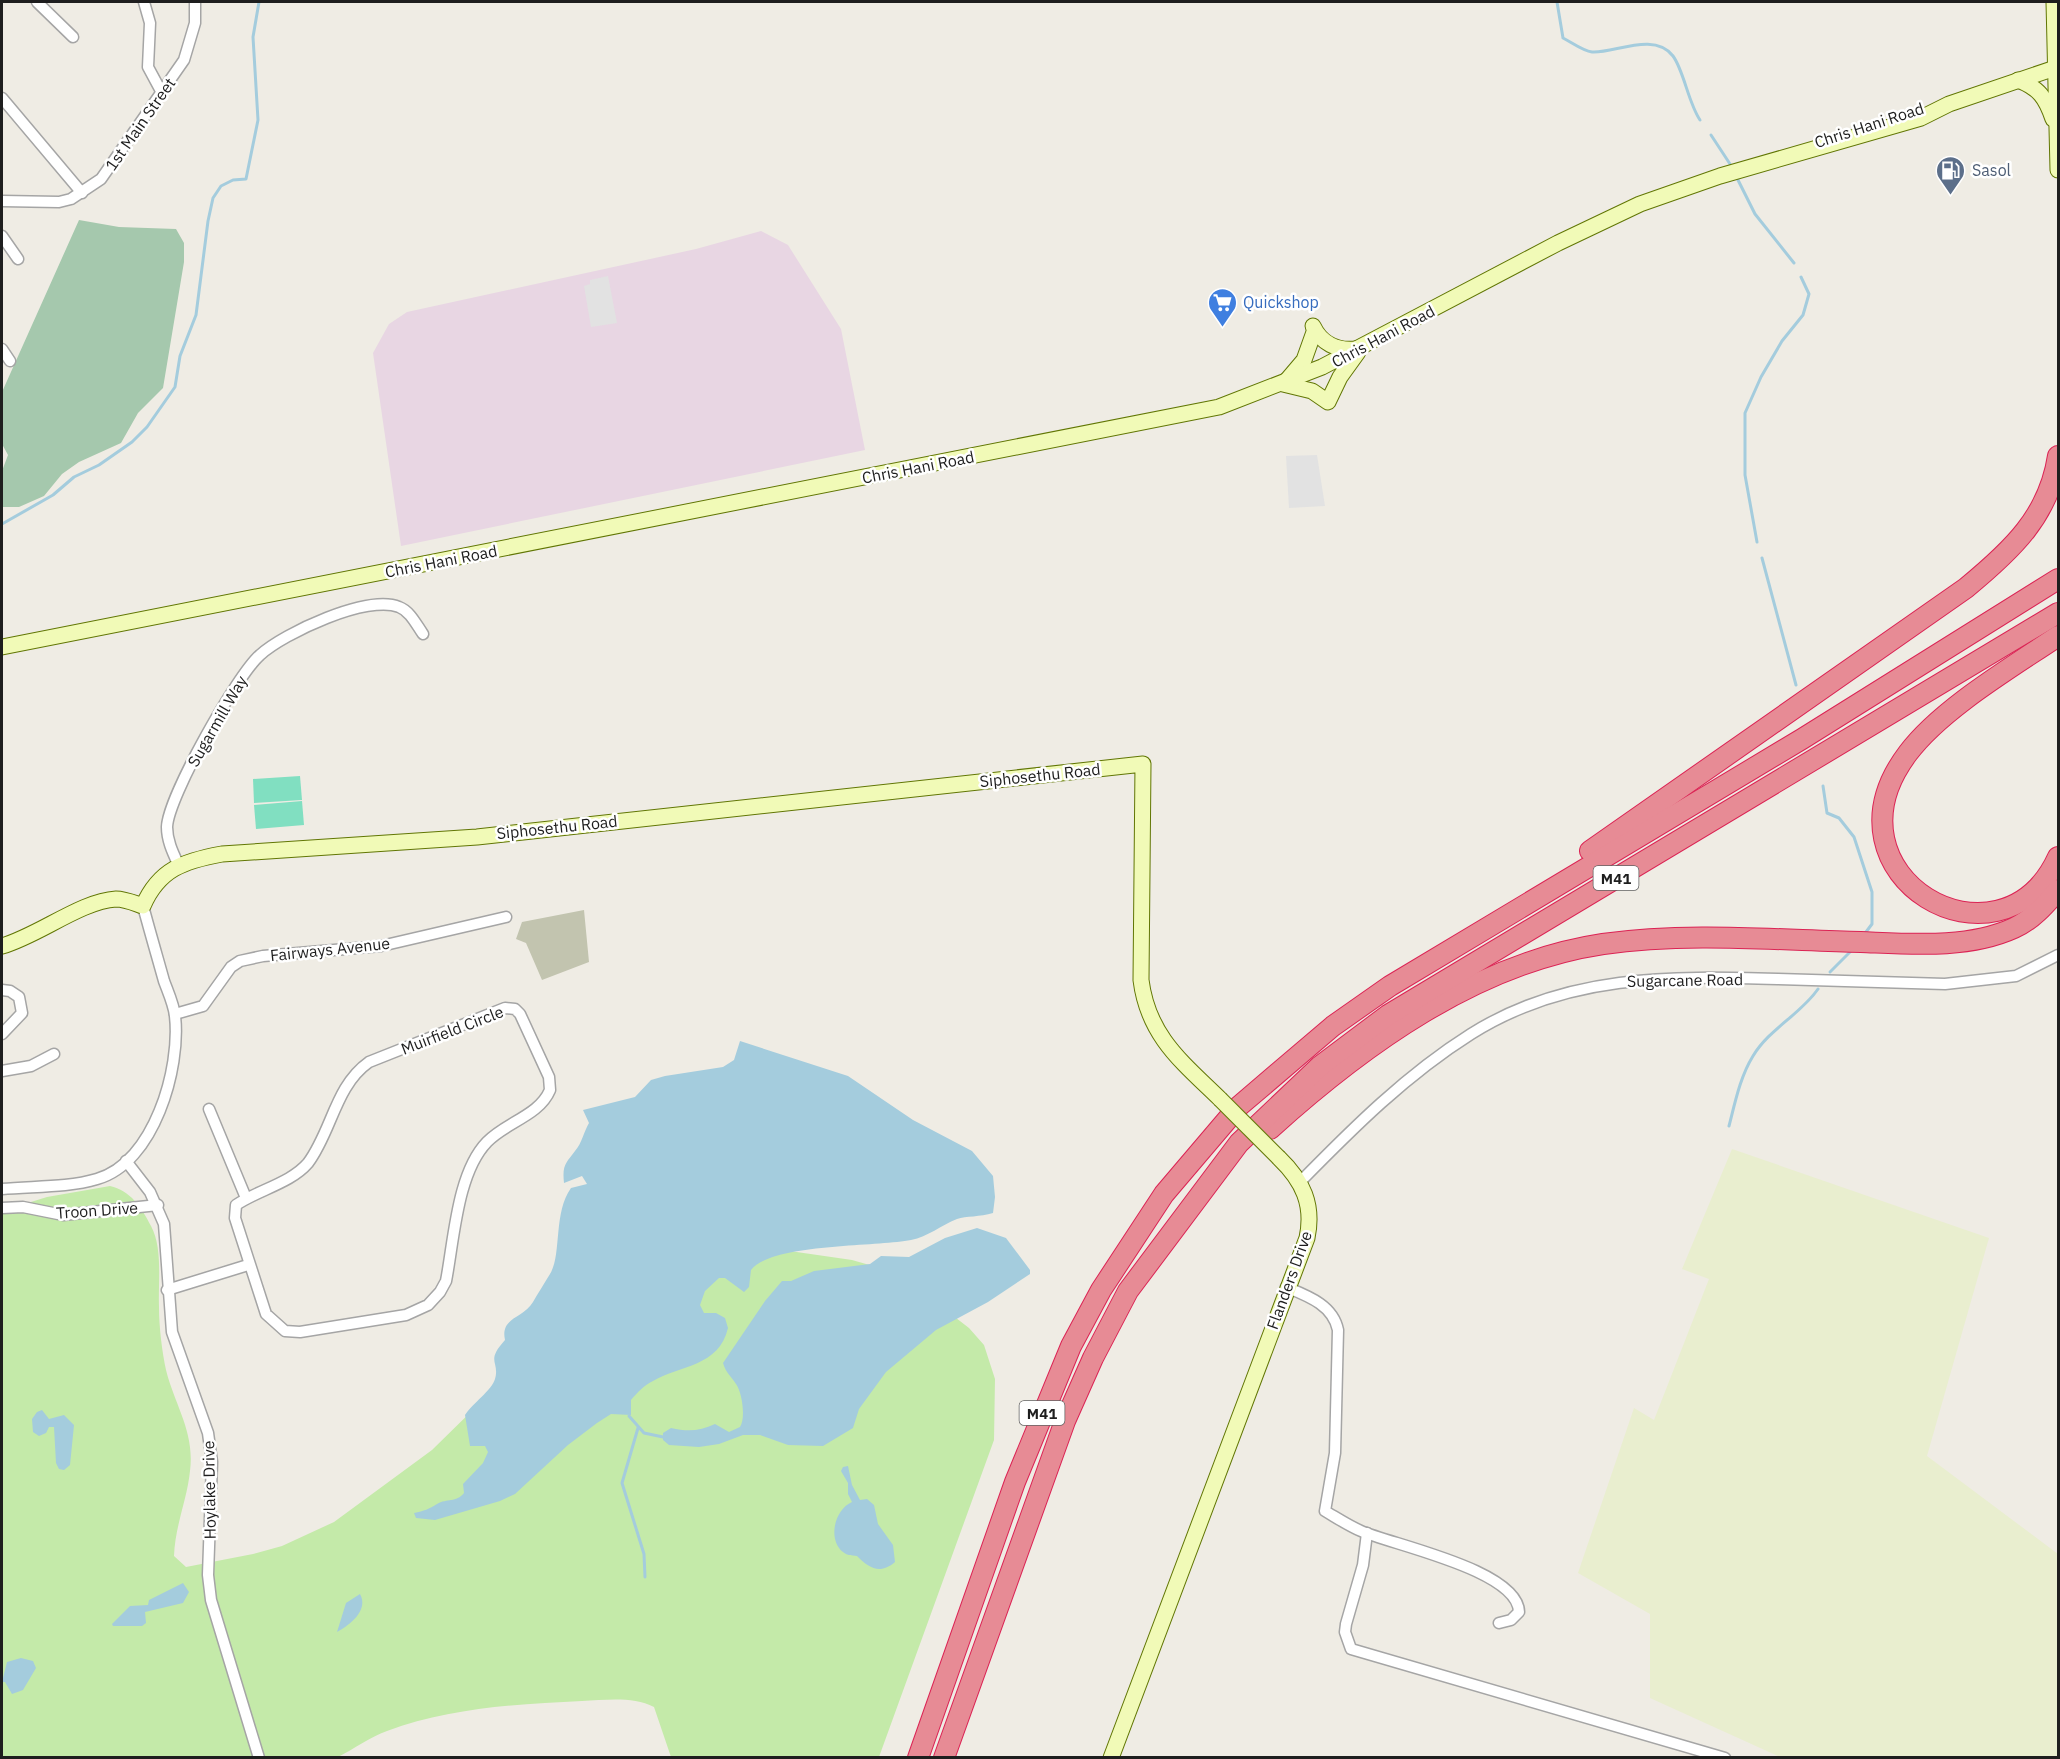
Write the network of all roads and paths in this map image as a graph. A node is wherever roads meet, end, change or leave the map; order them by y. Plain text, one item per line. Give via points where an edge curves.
1 (37, 2) edge
2 (144, 2) edge
3 (195, 2) edge
4 (2054, 2) edge
5 (73, 37) dead end
6 (2057, 67) edge
7 (2018, 80) junction
8 (162, 93) junction
9 (2, 98) edge
10 (2057, 130) edge
11 (2058, 170) edge
12 (82, 193) junction
13 (2, 201) edge
14 (2, 236) edge
15 (18, 260) dead end
16 (1362, 347) junction
17 (2, 349) edge
18 (10, 361) dead end
19 (1283, 384) junction
20 (2058, 456) edge
21 (2053, 582) edge
22 (2056, 615) edge
23 (423, 634) dead end
24 (2057, 637) edge
25 (2, 647) edge
26 (1143, 764) joint
27 (2058, 857) edge
28 (179, 866) junction
29 (2058, 890) edge
30 (143, 906) junction
31 (506, 917) dead end
32 (1491, 923) junction
33 (2, 946) edge
34 (2058, 955) edge
35 (2, 990) edge
36 (175, 1014) junction
37 (2, 1034) edge
38 (54, 1054) dead end
39 (2, 1071) edge
40 (209, 1109) dead end
41 (126, 1161) junction
42 (1212, 1181) junction
43 (1300, 1182) junction
44 (2, 1189) edge
45 (246, 1198) junction
46 (158, 1205) junction
47 (2, 1208) edge
48 (248, 1265) junction
49 (1286, 1287) junction
50 (167, 1290) junction
51 (1367, 1533) junction
52 (1499, 1623) dead end
53 (259, 1758) edge
54 (917, 1758) edge
55 (944, 1758) edge
56 (1111, 1758) edge
57 (1725, 1758) edge

1 - 5 street
2 - 8 street via 150,23 148,67
3 - 8 street, 1st Main Street via 191,44
4 - 6 main road
6 - 7 main road, Chris Hani Road
6 - 10 main road
7 - 10 main road via 2044,97
7 - 16 main road, Chris Hani Road via 1921,117 1700,183 1614,216
8 - 12 street, 1st Main Street via 101,179
9 - 12 street
10 - 11 main road
12 - 13 street, 1st Main Street via 59,202
14 - 15 street
16 - 19 main road, Chris Hani Road
16 - 19 main road via 1328,402 1312,391
16 - 19 main road via 1335,347 1314,329 1304,360
17 - 18 street
19 - 25 main road, Chris Hani Road via 1195,413
20 - 32 highway via 2041,512 2001,560
21 - 32 highway, M41 via 1802,740
22 - 42 highway, M41 via 1388,1015 1283,1098 1239,1143
23 - 28 street, Sugarmill Way via 407,610 378,603 299,629 260,655 236,685 171,808 168,837
24 - 27 highway via 1977,693 1908,752 1888,790 1883,830 1888,853 1907,884 1936,905 1956,911 1981,913 2023,900 2040,885
26 - 28 main road, Siphosethu Road via 477,837 222,854
26 - 43 main road, Flanders Drive, bridge via 1144,999 1157,1032 1169,1048
28 - 30 main road, Siphosethu Road via 156,882
29 - 42 highway via 2040,911 2016,928 1959,942 1649,940 1602,945 1527,963 1454,996 1373,1046 1293,1108
30 - 33 main road via 125,900 101,902
30 - 36 street
31 - 36 street, Fairways Avenue via 381,946 240,961 231,967 203,1006
32 - 54 highway, M41 via 1333,1026 1262,1085 1164,1194 1133,1238 1076,1336 1052,1390 1015,1482
34 - 43 street, Sugarcane Road via 2016,976 1946,984 1685,977 1629,980 1540,1000 1471,1034 1407,1080
35 - 37 street via 19,997 22,1013
36 - 41 street via 175,1061 169,1085 148,1135
38 - 39 street via 31,1066
40 - 45 street
41 - 44 street via 98,1179
41 - 46 street, Hoylake Drive
42 - 55 highway, M41 via 1128,1291 1092,1358 1065,1421
43 - 49 main road, Flanders Drive via 1310,1221
45 - 48 street, Muirfield Circle via 234,1211
45 - 48 street, Muirfield Circle via 302,1170 348,1082 369,1062 505,1008 520,1014 549,1077 550,1090 541,1105 492,1137 476,1157 465,1182 446,1281 435,1298 406,1315 293,1332 278,1327 266,1314
46 - 47 street, Troon Drive via 63,1215 23,1207
46 - 50 street, Hoylake Drive via 166,1239
48 - 50 street
49 - 51 street via 1309,1296 1336,1320 1335,1453 1325,1511
49 - 56 main road, Flanders Drive
50 - 53 street, Hoylake Drive via 172,1332 201,1407 211,1449 208,1575 214,1616
51 - 52 street via 1448,1559 1505,1588 1515,1597 1518,1612 1511,1620
51 - 57 street via 1363,1565 1346,1624 1351,1649

